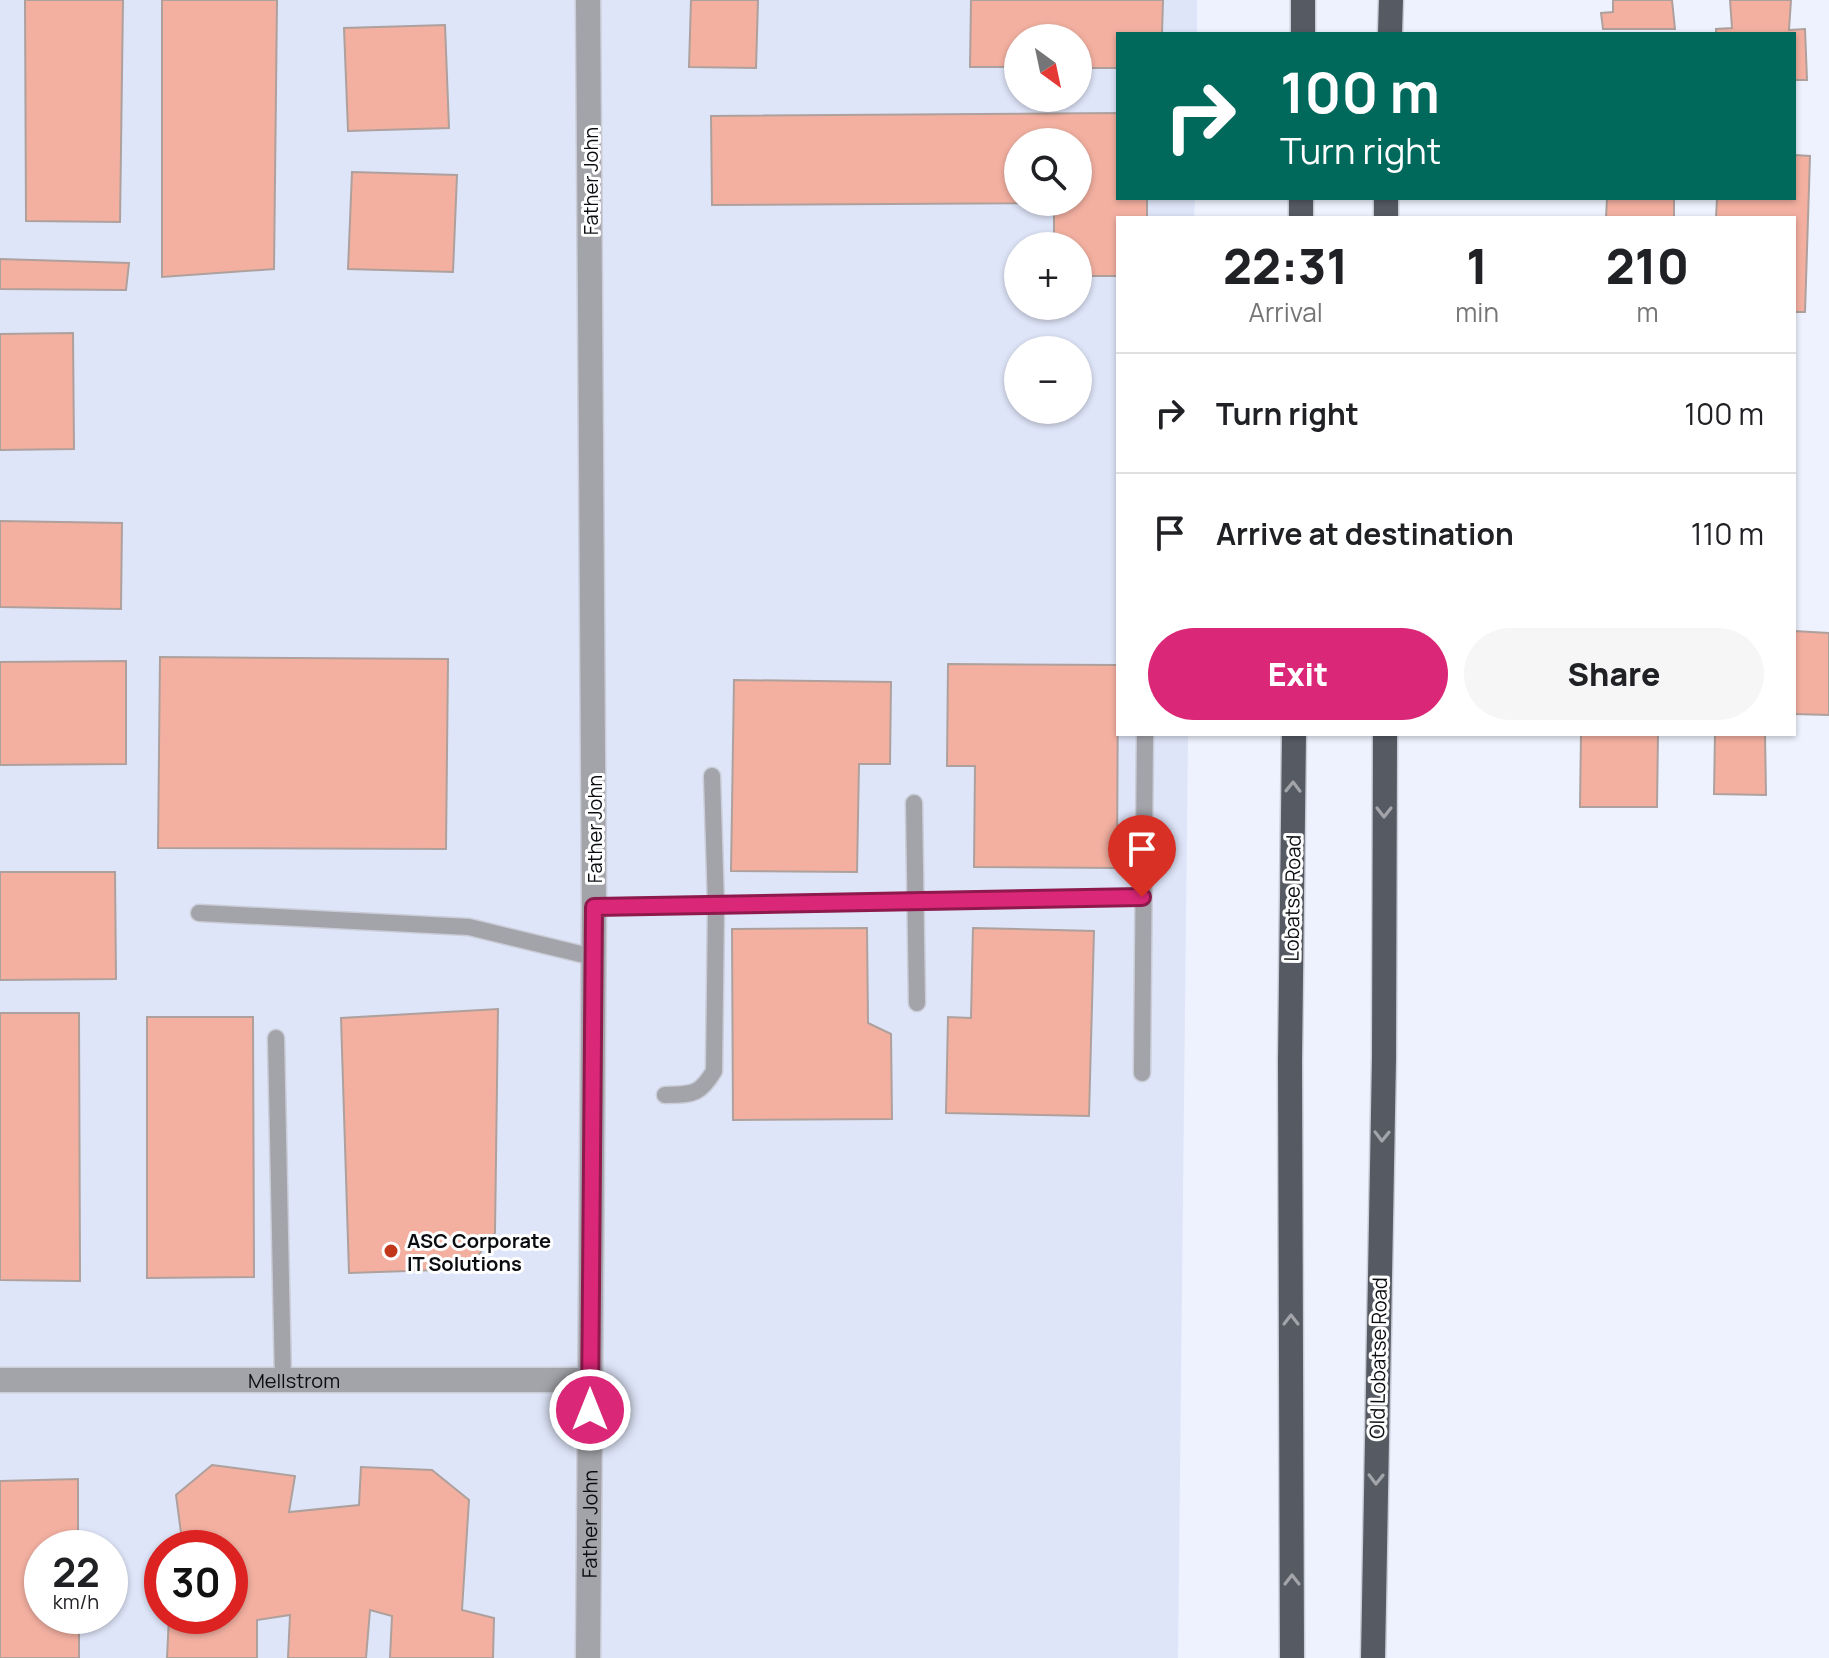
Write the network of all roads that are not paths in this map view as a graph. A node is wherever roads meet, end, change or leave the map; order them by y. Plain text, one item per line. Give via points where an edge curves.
1 (588, 0) edge
2 (1303, 0) edge
3 (1391, 0) edge
4 (1303, 32) edge
5 (1390, 32) edge
6 (1145, 736) edge
7 (1294, 736) edge
8 (1385, 736) edge
9 (712, 776) dead end
10 (914, 803) dead end
11 (1142, 897) junction
12 (916, 903) junction
13 (716, 906) junction
14 (594, 907) junction
15 (199, 913) dead end
16 (593, 957) junction
17 (917, 1003) dead end
18 (276, 1038) dead end
19 (1142, 1073) dead end
20 (665, 1095) dead end
21 (0, 1380) edge
22 (283, 1380) junction
23 (590, 1380) junction
24 (588, 1658) edge
25 (1292, 1658) edge
26 (1373, 1658) edge

1 - 14 street, Father John
2 - 4 highway
3 - 5 highway
6 - 11 lane
25 -> 7 highway, Lobatse Road
8 -> 26 highway, Old Lobatse Road
9 - 13 lane
10 - 12 lane
11 - 12 lane
11 - 19 lane
12 - 13 lane
12 - 17 lane
13 - 14 lane
13 - 20 lane via 714,1071 704,1088
14 - 16 street, Father John
15 - 16 lane via 469,927
16 - 23 street, Father John
18 - 22 lane
21 - 22 street, Mellstrom
22 - 23 street, Mellstrom
23 - 24 street, Father John

